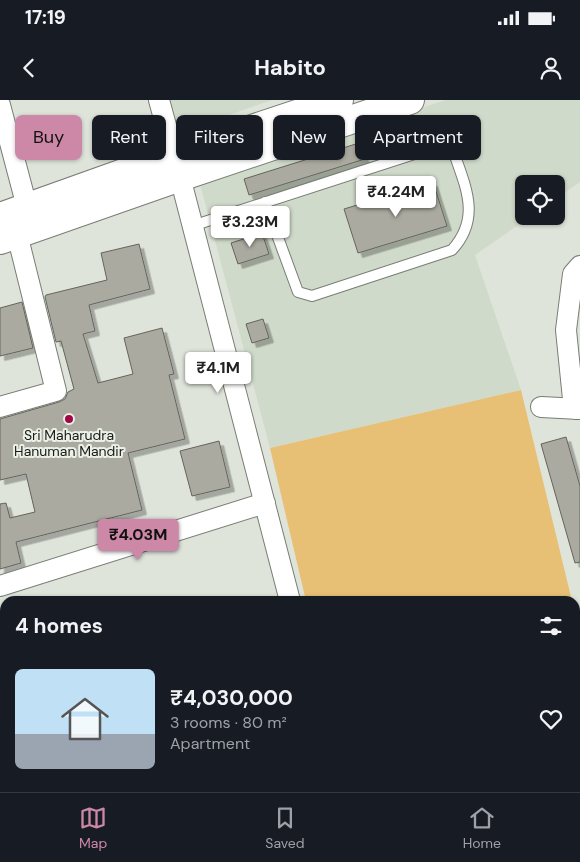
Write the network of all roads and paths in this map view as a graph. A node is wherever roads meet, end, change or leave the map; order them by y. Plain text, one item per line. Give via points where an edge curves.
1 (159, 100) edge
2 (339, 100) edge
3 (400, 104) edge
4 (0, 105) edge
5 (395, 160) edge
6 (456, 160) edge
7 (177, 166) junction
8 (265, 202) junction
9 (27, 206) junction
10 (192, 226) junction
11 (6, 230) edge
12 (580, 266) edge
13 (0, 407) edge
14 (541, 407) dead end
15 (577, 409) edge
16 (265, 503) junction
17 (0, 586) edge
18 (289, 596) edge

1 - 7 street
2 - 7 street
3 - 7 street
4 - 9 street
5 - 8 lane
6 - 8 lane via 469,195 469,215 461,239 452,250 312,296 298,292
7 - 9 street
7 - 10 street
7 - 11 street
8 - 10 lane
9 - 11 street
10 - 16 street
11 - 13 street via 56,391
12 - 15 street via 572,274 566,330
14 - 15 street
16 - 17 street
16 - 18 street

